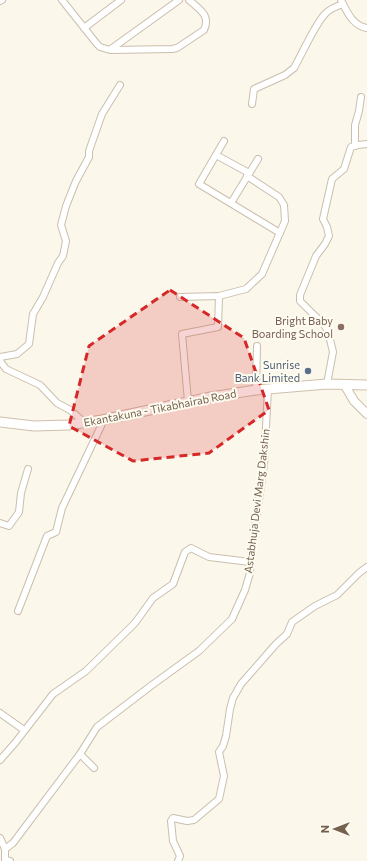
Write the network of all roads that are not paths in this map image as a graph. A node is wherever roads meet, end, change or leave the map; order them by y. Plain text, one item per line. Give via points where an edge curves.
1 (121, 0) edge
2 (179, 0) edge
3 (189, 0) edge
4 (64, 1) edge
5 (342, 2) edge
6 (84, 28) junction
7 (367, 28) edge
8 (110, 50) junction
9 (120, 85) dead end
10 (361, 97) dead end
11 (252, 104) dead end
12 (224, 141) dead end
13 (367, 144) edge
14 (355, 146) junction
15 (216, 155) junction
16 (258, 159) dead end
17 (248, 174) junction
18 (232, 203) junction
19 (280, 233) junction
20 (219, 296) junction
21 (180, 297) dead end
22 (257, 346) dead end
23 (0, 357) edge
24 (0, 360) edge
25 (326, 384) junction
26 (344, 384) junction
27 (367, 385) edge
28 (268, 389) junction
29 (256, 390) junction
30 (188, 401) junction
31 (367, 414) edge
32 (102, 420) junction
33 (0, 422) edge
34 (85, 423) junction
35 (28, 469) dead end
36 (0, 523) edge
37 (250, 562) junction
38 (367, 567) edge
39 (18, 611) dead end
40 (0, 713) edge
41 (24, 730) junction
42 (80, 754) junction
43 (0, 760) edge
44 (94, 768) dead end
45 (0, 838) edge
46 (5, 849) junction
47 (6, 860) edge
48 (178, 861) edge

1 - 6 street
2 - 8 street
3 - 8 street via 205,16 206,26 177,48
4 - 6 street
5 - 7 street via 356,24
5 - 11 street via 325,14 318,23 294,68 254,89
6 - 8 street via 100,47
9 - 23 street via 102,114 89,151 90,157 66,206 61,225 66,241 63,256 33,314 29,344 17,354
10 - 14 street via 355,125
12 - 15 street
13 - 14 street
14 - 25 street via 351,147 344,169 332,179 323,219 329,236 316,256 300,295 300,301 328,331 333,352
15 - 17 street
15 - 18 street via 199,184
16 - 17 street
17 - 18 street
17 - 19 street via 279,197 284,205 285,221
18 - 19 street
19 - 20 street via 262,274 246,288
20 - 21 street
20 - 30 street via 218,327 182,334
22 - 29 street
24 - 34 street via 6,370 40,385 57,403
25 - 26 main road, Ekantakuna - Tikabhairab Road
25 - 28 main road, Ekantakuna - Tikabhairab Road
26 - 27 main road, Ekantakuna - Tikabhairab Road
26 - 31 street via 354,401
28 - 29 main road, Ekantakuna - Tikabhairab Road
28 - 37 street, Astabhuja Devi Marg Dakshin via 264,465
29 - 30 main road, Ekantakuna - Tikabhairab Road
30 - 32 main road, Ekantakuna - Tikabhairab Road
32 - 34 main road, Ekantakuna - Tikabhairab Road
32 - 39 street via 62,508 56,532 47,536
33 - 34 main road, Ekantakuna - Tikabhairab Road via 34,426
35 - 36 street via 19,512 9,526
37 - 41 street via 209,557 192,548 185,552 173,584 153,598 135,623 86,671 53,694
37 - 42 street, Astabhuja Devi Marg Dakshin via 245,590 232,619 199,651 98,727
38 - 48 street via 337,595 292,622 287,634 241,684 233,698 226,736 219,752 224,776 219,800 194,820 173,818 171,821 172,841 180,856
40 - 41 street
41 - 43 street
42 - 44 street
42 - 46 street, Astabhuja Devi Marg Dakshin via 13,843
45 - 46 street
46 - 47 street

